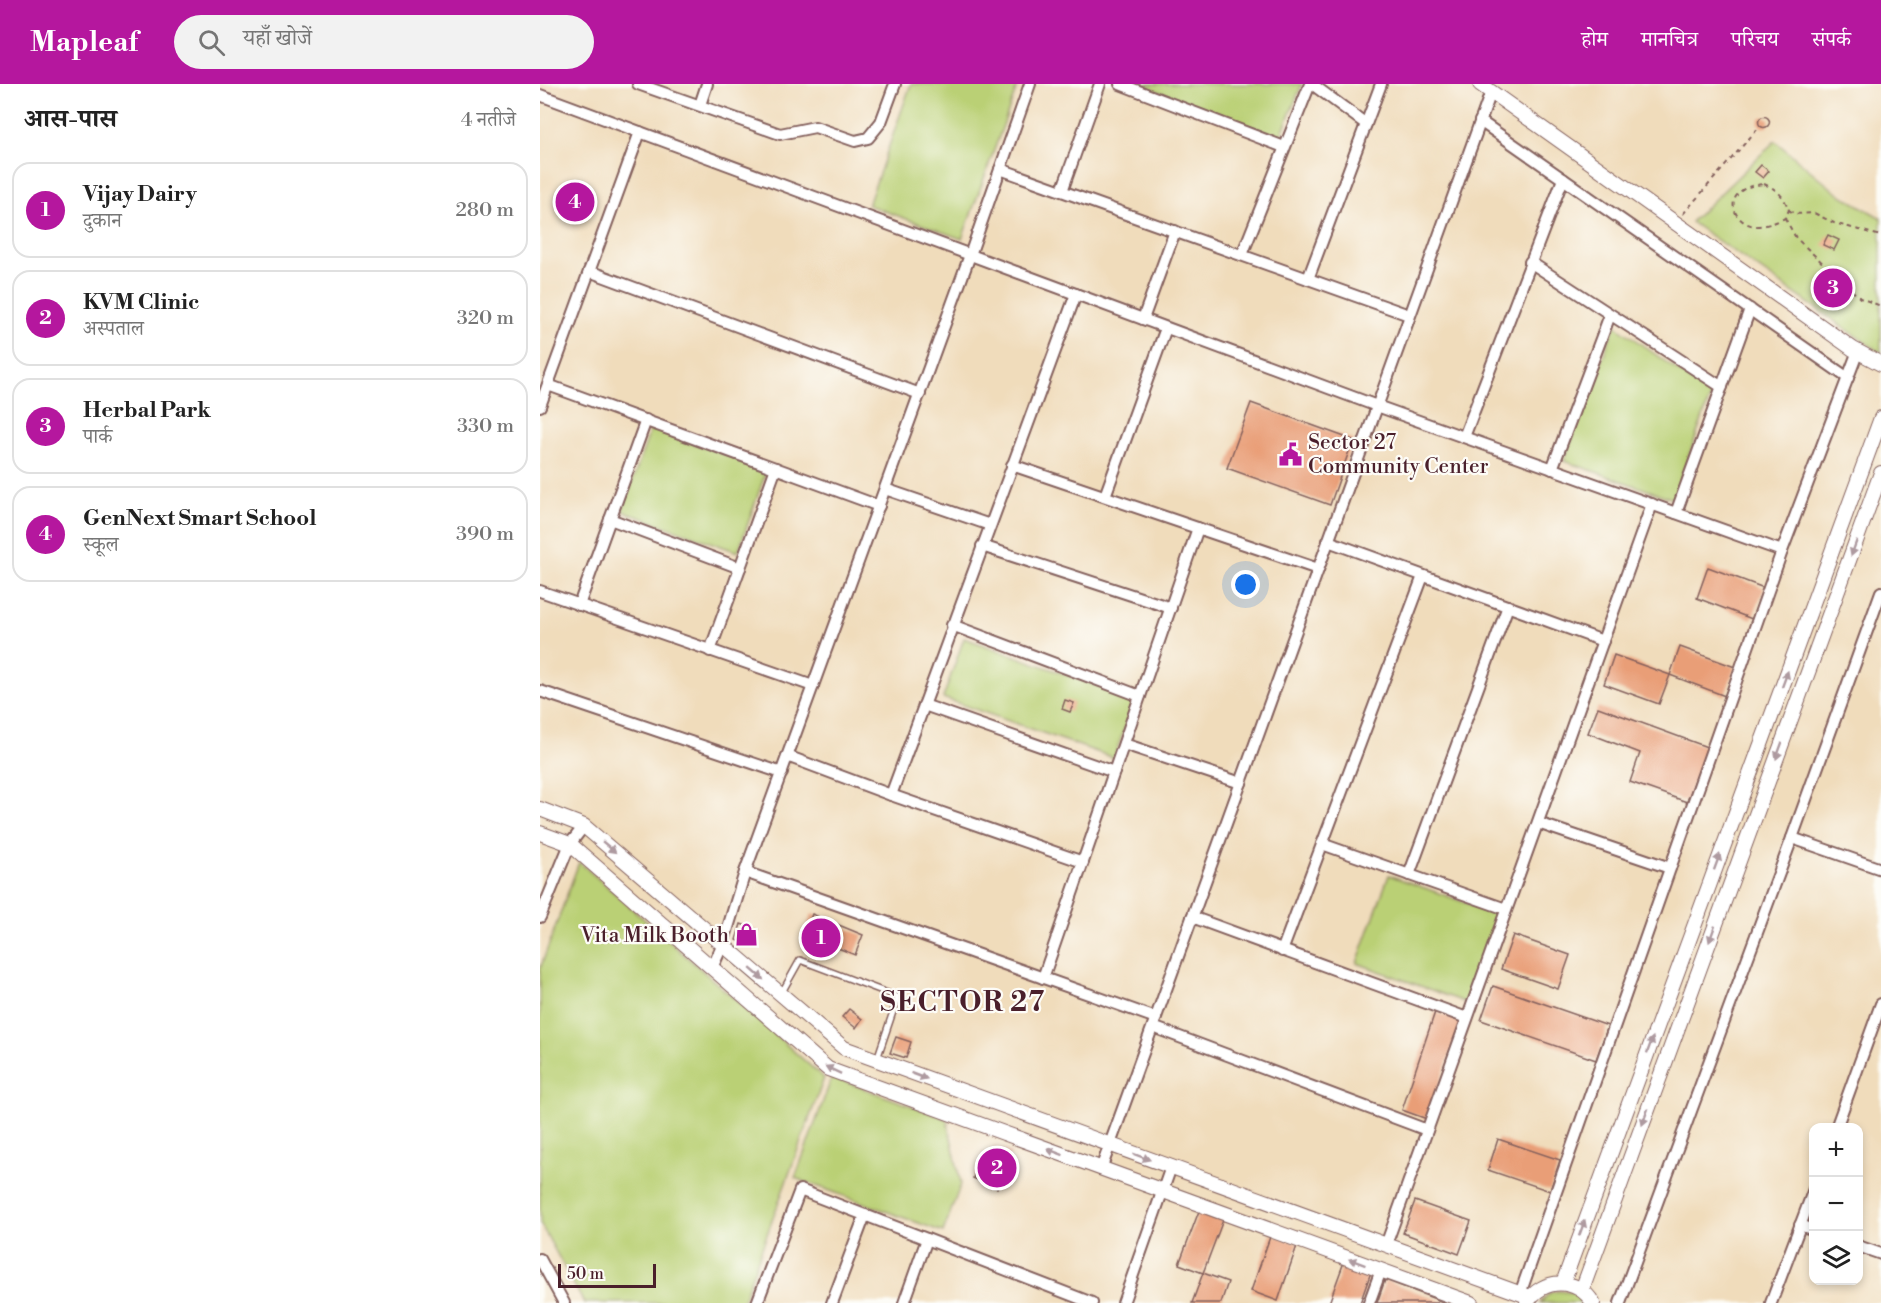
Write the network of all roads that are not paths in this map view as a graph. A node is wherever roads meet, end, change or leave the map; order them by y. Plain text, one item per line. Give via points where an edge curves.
1 (638, 84) edge
2 (707, 84) edge
3 (895, 84) edge
4 (1030, 84) edge
5 (1100, 84) edge
6 (1120, 84) edge
7 (1311, 84) edge
8 (1381, 84) edge
9 (1485, 88) edge
10 (540, 95) edge
11 (700, 105) junction
12 (1480, 121) junction
13 (1366, 124) junction
14 (640, 132) junction
15 (1284, 147) junction
16 (1000, 169) junction
17 (1563, 178) junction
18 (1062, 191) junction
19 (1175, 231) junction
20 (970, 255) junction
21 (1242, 255) junction
22 (1530, 262) junction
23 (589, 271) junction
24 (1308, 279) junction
25 (1076, 294) junction
26 (1750, 309) junction
27 (1409, 315) junction
28 (1610, 315) junction
29 (1143, 319) junction
30 (1166, 328) junction
31 (1858, 351) junction
32 (1881, 364) edge
33 (1848, 378) junction
34 (548, 385) junction
35 (1722, 387) junction
36 (920, 394) junction
37 (540, 406) edge
38 (1377, 406) junction
39 (1881, 418) edge
40 (645, 420) junction
41 (1464, 437) junction
42 (1012, 465) junction
43 (776, 468) junction
44 (1552, 469) junction
45 (1881, 473) edge
46 (885, 489) junction
47 (1105, 496) junction
48 (1652, 504) junction
49 (879, 506) junction
50 (1676, 513) junction
51 (610, 519) junction
52 (990, 525) junction
53 (1198, 528) junction
54 (1328, 541) junction
55 (982, 546) junction
56 (1782, 551) junction
57 (740, 568) junction
58 (1318, 568) junction
59 (1423, 576) junction
60 (540, 591) edge
61 (1881, 592) edge
62 (579, 604) junction
63 (1508, 606) junction
64 (1171, 608) junction
65 (952, 625) junction
66 (1603, 641) junction
67 (710, 651) junction
68 (813, 686) junction
69 (540, 691) edge
70 (1140, 696) junction
71 (924, 705) junction
72 (1124, 744) junction
73 (788, 756) junction
74 (1114, 772) junction
75 (782, 773) junction
76 (1241, 783) junction
77 (891, 795) junction
78 (540, 809) edge
79 (1538, 822) junction
80 (584, 826) junction
81 (540, 833) edge
82 (1792, 838) junction
83 (570, 844) junction
84 (1322, 844) junction
85 (1083, 862) junction
86 (1670, 868) junction
87 (1881, 869) edge
88 (745, 872) junction
89 (1409, 875) junction
90 (1506, 909) junction
91 (540, 917) edge
92 (1192, 917) junction
93 (723, 944) junction
94 (1282, 951) junction
95 (712, 968) junction
96 (1043, 978) junction
97 (781, 994) junction
98 (1881, 1004) edge
99 (1467, 1018) junction
100 (1154, 1022) junction
101 (876, 1060) junction
102 (1838, 1123) edge
103 (1427, 1130) junction
104 (1110, 1145) junction
105 (1171, 1167) junction
106 (1101, 1169) junction
107 (1162, 1191) junction
108 (1809, 1202) edge
109 (865, 1215) junction
110 (1800, 1225) junction
111 (1809, 1228) edge
112 (927, 1239) junction
113 (1386, 1245) junction
114 (1863, 1248) edge
115 (1881, 1254) edge
116 (540, 1259) edge
117 (1381, 1270) junction
118 (1563, 1282) junction
119 (1582, 1290) junction
120 (1526, 1298) edge
121 (564, 1303) edge
122 (757, 1303) edge
123 (832, 1303) edge
124 (904, 1303) edge
125 (1092, 1303) edge
126 (1123, 1303) edge
127 (1369, 1303) edge
128 (1471, 1303) edge
129 (1593, 1303) edge
130 (1620, 1303) edge
131 (1772, 1303) edge

1 - 11 street
2 - 11 street
3 - 11 street via 881,123 868,138 855,141 814,127 780,134
4 - 16 street
5 - 18 street
6 - 15 street
7 - 13 street
7 - 15 street
8 - 13 street
9 - 12 street
9 - 31 street
10 - 14 street
12 - 17 street
12 - 27 street
13 - 24 street
14 - 20 street
14 - 23 street
15 - 21 street
16 - 18 street
16 - 20 street
17 - 22 street
17 - 26 street
18 - 19 street
19 - 21 street
19 - 29 street
20 - 25 street
20 - 36 street
21 - 24 street
22 - 28 street
22 - 41 street
23 - 34 street
23 - 36 street
24 - 27 street
25 - 29 street
25 - 42 street
26 - 33 street
26 - 35 street
27 - 38 street
28 - 35 street
28 - 44 street
29 - 30 street
30 - 38 street
30 - 47 street
31 - 32 street
31 - 33 street
33 - 56 street
34 - 37 street
34 - 40 street
35 - 50 street
36 - 46 street
38 - 41 street
38 - 54 street
118 -> 39 street
40 - 43 street
40 - 51 street
41 - 44 street
42 - 47 street
42 - 52 street
43 - 49 street
43 - 57 street
44 - 48 street
45 -> 119 street
46 - 49 street
46 - 52 street
47 - 53 street
48 - 50 street
48 - 66 street
49 - 68 street
50 - 56 street
51 - 57 street
51 - 62 street
52 - 55 street
53 - 58 street
53 - 64 street
54 - 58 street
54 - 59 street
55 - 64 street
55 - 65 street
56 - 86 street
57 - 67 street
58 - 76 street
59 - 63 street
59 - 84 street
60 - 62 street
61 - 82 street
62 - 67 street
63 - 66 street
63 - 89 street
64 - 70 street
65 - 70 street
65 - 71 street
66 - 79 street
67 - 68 street
68 - 73 street
69 - 75 street
70 - 72 street
71 - 74 street
71 - 77 street
72 - 74 street
72 - 76 street
73 - 75 street
73 - 77 street
74 - 85 street
75 - 88 street
76 - 92 street
77 - 85 street
78 - 80 street
79 - 86 street
79 - 90 street
80 - 83 street
80 -> 93 street
81 - 83 street
82 - 87 street
82 - 130 street
83 - 91 street
83 - 95 street
84 - 89 street
84 - 94 street
85 - 96 street
86 - 120 street
88 - 93 street
88 - 96 street
89 - 90 street
90 - 99 street
92 - 94 street
92 - 100 street
93 - 95 street
93 -> 97 street
94 - 99 street
106 -> 95 street via 828,1069
96 - 100 street
97 - 101 street via 844,1048
97 - 101 lane via 800,960 898,997
98 - 102 street
99 - 103 street
100 - 103 street
100 - 104 street
101 -> 104 street
103 - 113 street
104 -> 105 street
104 - 106 street
105 - 107 street
105 - 113 street
106 - 107 street
117 -> 107 street
107 - 126 street
108 - 110 street
109 - 112 street
109 - 122 street via 800,1190
109 - 123 street
110 - 111 street
110 - 131 street
112 - 124 street
112 - 125 street
113 - 120 street
114 - 115 street
116 - 121 street
117 - 127 street
117 - 128 street
118 - 119 street
118 - 120 street via 1545,1286
119 - 129 street

